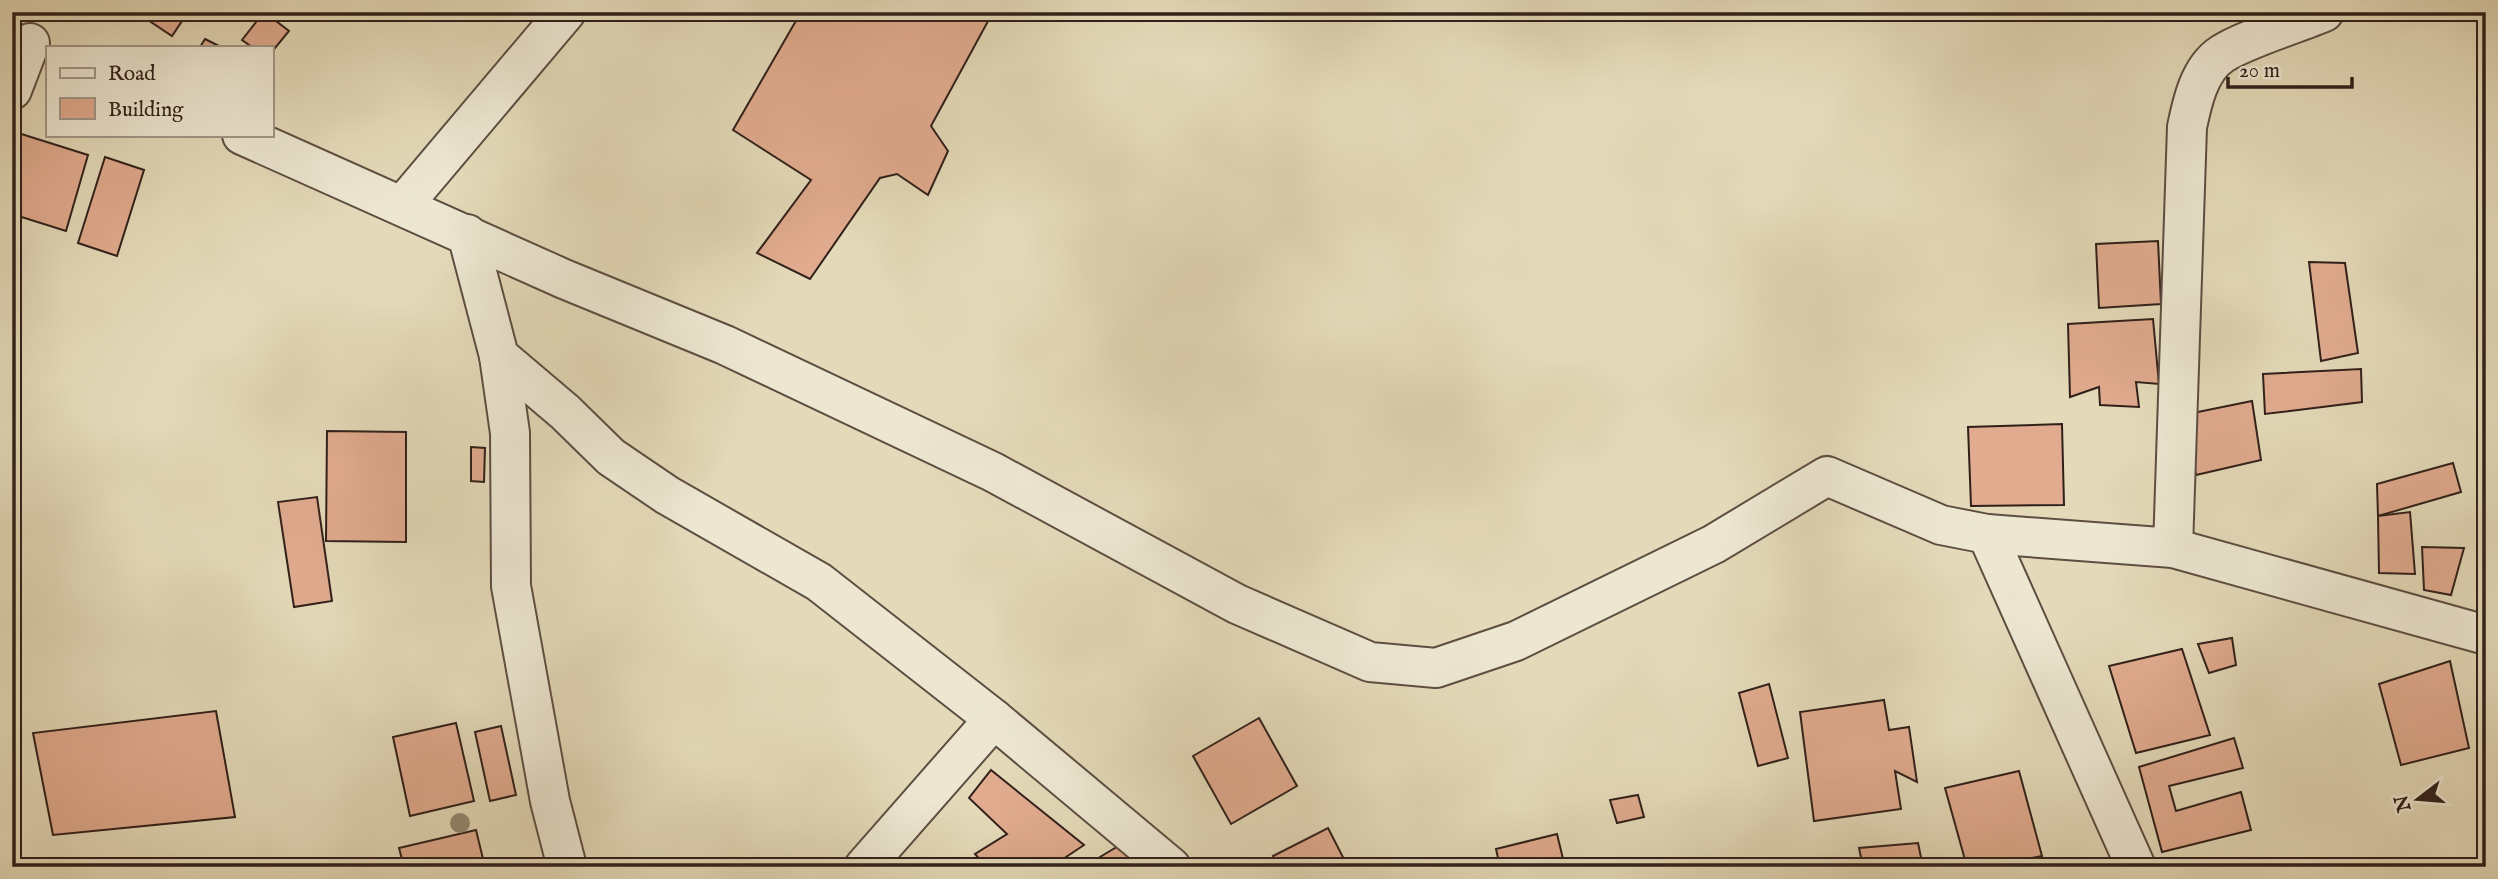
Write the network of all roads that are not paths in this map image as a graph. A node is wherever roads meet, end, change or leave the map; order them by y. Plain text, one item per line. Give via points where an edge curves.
1 (566, 12) edge
2 (2324, 12) edge
3 (30, 43) edge
4 (12, 90) edge
5 (244, 136) edge
6 (403, 205) junction
7 (467, 234) junction
8 (499, 356) junction
9 (1987, 534) junction
10 (2173, 548) junction
11 (2486, 635) edge
12 (994, 719) junction
13 (566, 867) edge
14 (864, 867) edge
15 (1171, 867) edge
16 (2136, 867) edge

1 - 6 street
2 - 10 street via 2220,55 2192,101 2187,127
3 - 4 street
5 - 6 street
6 - 7 street
7 - 8 street
7 - 9 street via 725,345 981,466 1237,604 1370,662 1436,668 1516,641 1714,544 1827,476 1941,525
8 - 12 street via 611,457 667,495 819,582
8 - 13 street via 510,433 511,586
9 - 10 street
9 - 16 street
10 - 11 street
12 - 14 street
12 - 15 street

